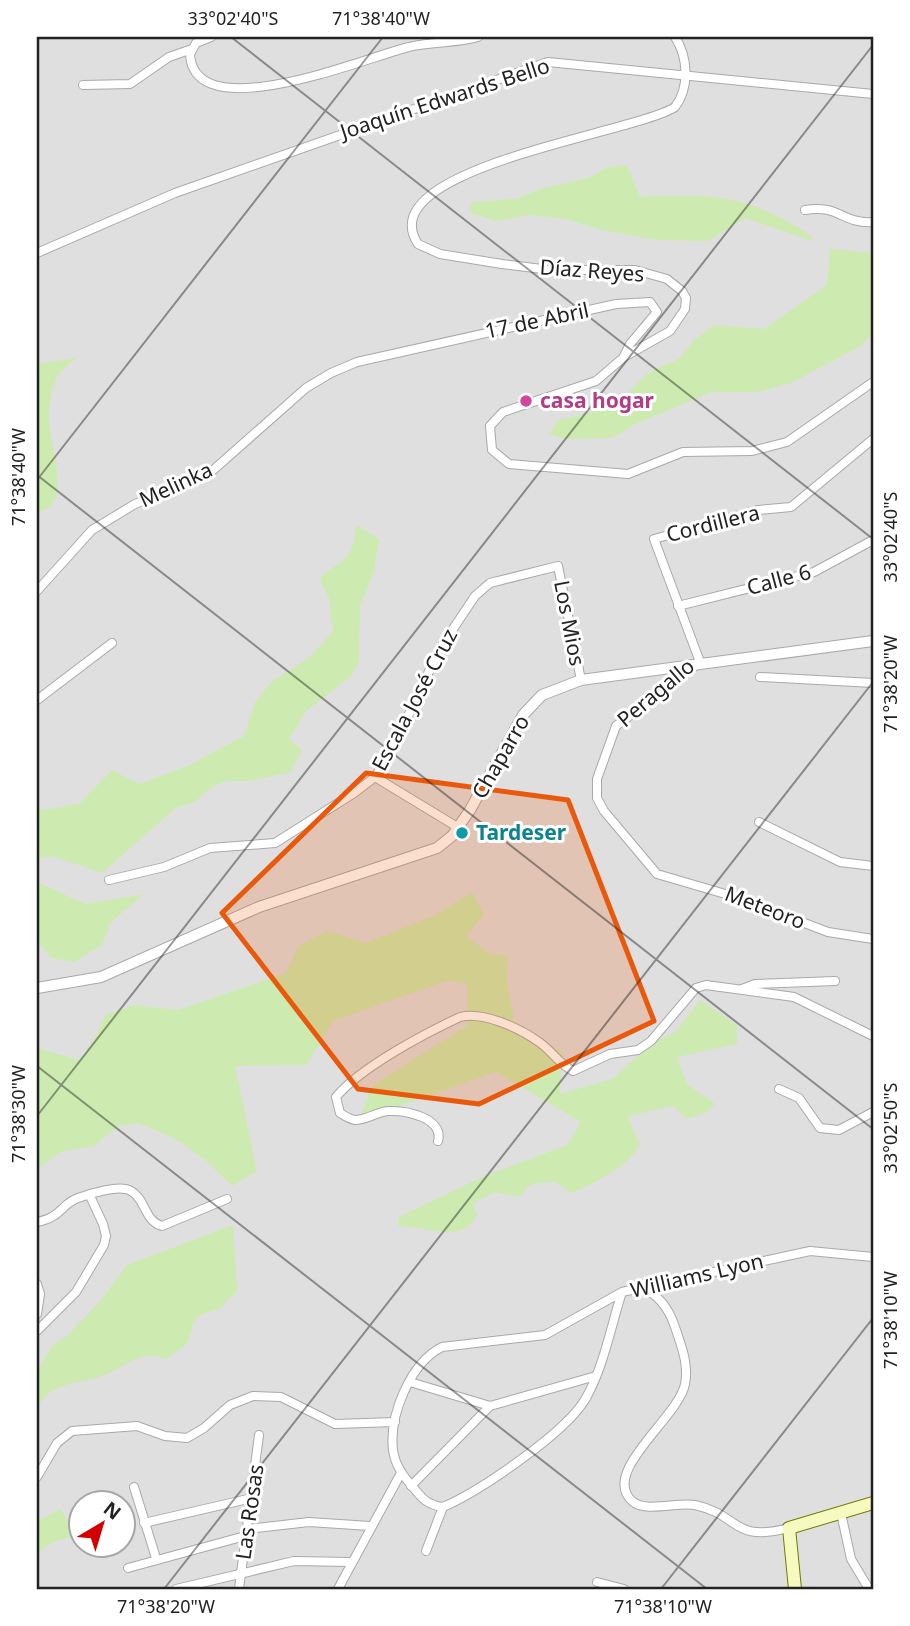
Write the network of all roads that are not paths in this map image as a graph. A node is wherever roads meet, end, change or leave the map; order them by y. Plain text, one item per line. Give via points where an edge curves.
1 (211, 37) edge
2 (478, 37) edge
3 (674, 37) edge
4 (192, 49) junction
5 (685, 78) junction
6 (83, 85) dead end
7 (873, 94) edge
8 (805, 210) dead end
9 (873, 222) edge
10 (37, 253) edge
11 (624, 358) junction
12 (357, 362) joint
13 (873, 382) edge
14 (873, 439) edge
15 (654, 539) joint
16 (873, 540) edge
17 (558, 566) joint
18 (37, 591) edge
19 (678, 606) junction
20 (873, 641) edge
21 (112, 643) dead end
22 (700, 662) junction
23 (760, 677) dead end
24 (581, 680) junction
25 (873, 683) edge
26 (37, 700) edge
27 (375, 777) junction
28 (759, 822) dead end
29 (458, 828) junction
30 (873, 866) edge
31 (657, 874) joint
32 (109, 880) dead end
33 (873, 939) edge
34 (835, 981) dead end
35 (37, 988) edge
36 (742, 989) junction
37 (873, 1036) edge
38 (779, 1089) dead end
39 (873, 1112) edge
40 (438, 1141) dead end
41 (90, 1196) junction
42 (227, 1199) dead end
43 (37, 1222) edge
44 (873, 1257) edge
45 (37, 1284) edge
46 (638, 1287) junction
47 (622, 1292) junction
48 (37, 1314) edge
49 (37, 1331) edge
50 (596, 1376) junction
51 (410, 1382) junction
52 (490, 1406) junction
53 (395, 1422) junction
54 (259, 1435) dead end
55 (401, 1473) junction
56 (37, 1477) edge
57 (411, 1486) junction
58 (134, 1487) dead end
59 (252, 1498) junction
60 (873, 1503) edge
61 (443, 1507) junction
62 (841, 1513) junction
63 (145, 1522) junction
64 (370, 1526) junction
65 (789, 1528) junction
66 (246, 1533) junction
67 (426, 1551) dead end
68 (156, 1558) junction
69 (350, 1563) junction
70 (128, 1568) dead end
71 (241, 1573) junction
72 (597, 1582) dead end
73 (176, 1589) edge
74 (239, 1589) edge
75 (338, 1589) edge
76 (624, 1589) edge
77 (795, 1589) edge
78 (869, 1589) edge

1 - 4 street
2 - 4 street via 408,47 297,82 262,88 206,81 191,63
3 - 5 street via 683,57
4 - 6 street via 169,57 130,84
5 - 7 street, Joaquín Edwards Bello
5 - 10 street, Joaquín Edwards Bello via 548,62 175,193
5 - 11 street, Díaz Reyes via 680,101 668,112 466,172 428,196 411,220 418,244 440,254 550,270 635,270 675,284 685,298 681,317 670,331
8 - 9 street via 829,208 851,220
11 - 12 street, 17 de Abril via 657,312 650,302 616,304
11 - 13 street, Díaz Reyes via 596,381 503,412 490,426 492,450 509,464 628,474 683,452 752,451 788,442
12 - 18 street, Melinka via 306,388 211,472 135,504 92,530
14 - 15 street, Cordillera via 791,507 758,510
15 - 19 street, Peragallo
16 - 19 street, Calle 6 via 814,572
17 - 24 street, Los Mios
17 - 27 street, Escala José Cruz via 490,583 475,596 439,650 402,732
19 - 22 street, Peragallo
20 - 22 street, Chaparro
21 - 26 street
22 - 24 street, Chaparro
22 - 31 street, Peragallo via 616,726 597,779 597,798 604,811
23 - 25 street
24 - 29 street, Chaparro via 542,695 523,715
27 - 29 street
27 - 32 street, Escala José Cruz via 275,843 211,848 164,867
28 - 30 street via 840,862
29 - 35 street, Chaparro via 437,848 259,907 101,977
31 - 33 street, Meteoro via 704,886 828,932
34 - 36 street via 755,984
36 - 37 street via 794,998
36 - 40 street via 696,988 638,1050 610,1054 573,1071 527,1035 471,1014 364,1073 336,1097 340,1113 352,1120 389,1111 430,1121 437,1125
38 - 39 street via 799,1098 816,1126 827,1130 845,1128
41 - 42 street via 129,1189 149,1218 162,1226
41 - 43 street via 73,1201 50,1220
41 - 49 street via 103,1224 104,1245 76,1292
44 - 46 street, Williams Lyon via 810,1251
45 - 48 street
46 - 47 street, Williams Lyon
46 - 65 street via 658,1297 672,1319 686,1374 674,1410 629,1463 623,1484 626,1494 643,1506 677,1503 704,1508 755,1535
47 - 50 street, Williams Lyon
47 - 51 street via 545,1335 442,1347
50 - 52 street
50 - 61 street, Williams Lyon via 585,1401 529,1454
51 - 52 street
51 - 53 street
52 - 57 street
53 - 55 street via 393,1452
53 - 56 street via 335,1424 281,1397 253,1396 230,1405 187,1438 137,1426 72,1431 57,1443
54 - 59 street, Las Rosas
55 - 57 street
55 - 64 street
57 - 61 street via 425,1502
58 - 63 street
59 - 63 street
59 - 66 street, Las Rosas
60 - 62 main road
61 - 67 street
62 - 65 main road
62 - 78 street via 851,1559
63 - 68 street
64 - 66 street via 309,1522
64 - 69 street
65 - 77 main road
66 - 68 street
66 - 71 street, Las Rosas
68 - 70 street
69 - 71 street via 294,1561
69 - 75 street
71 - 73 street
71 - 74 street, Las Rosas
72 - 76 street

